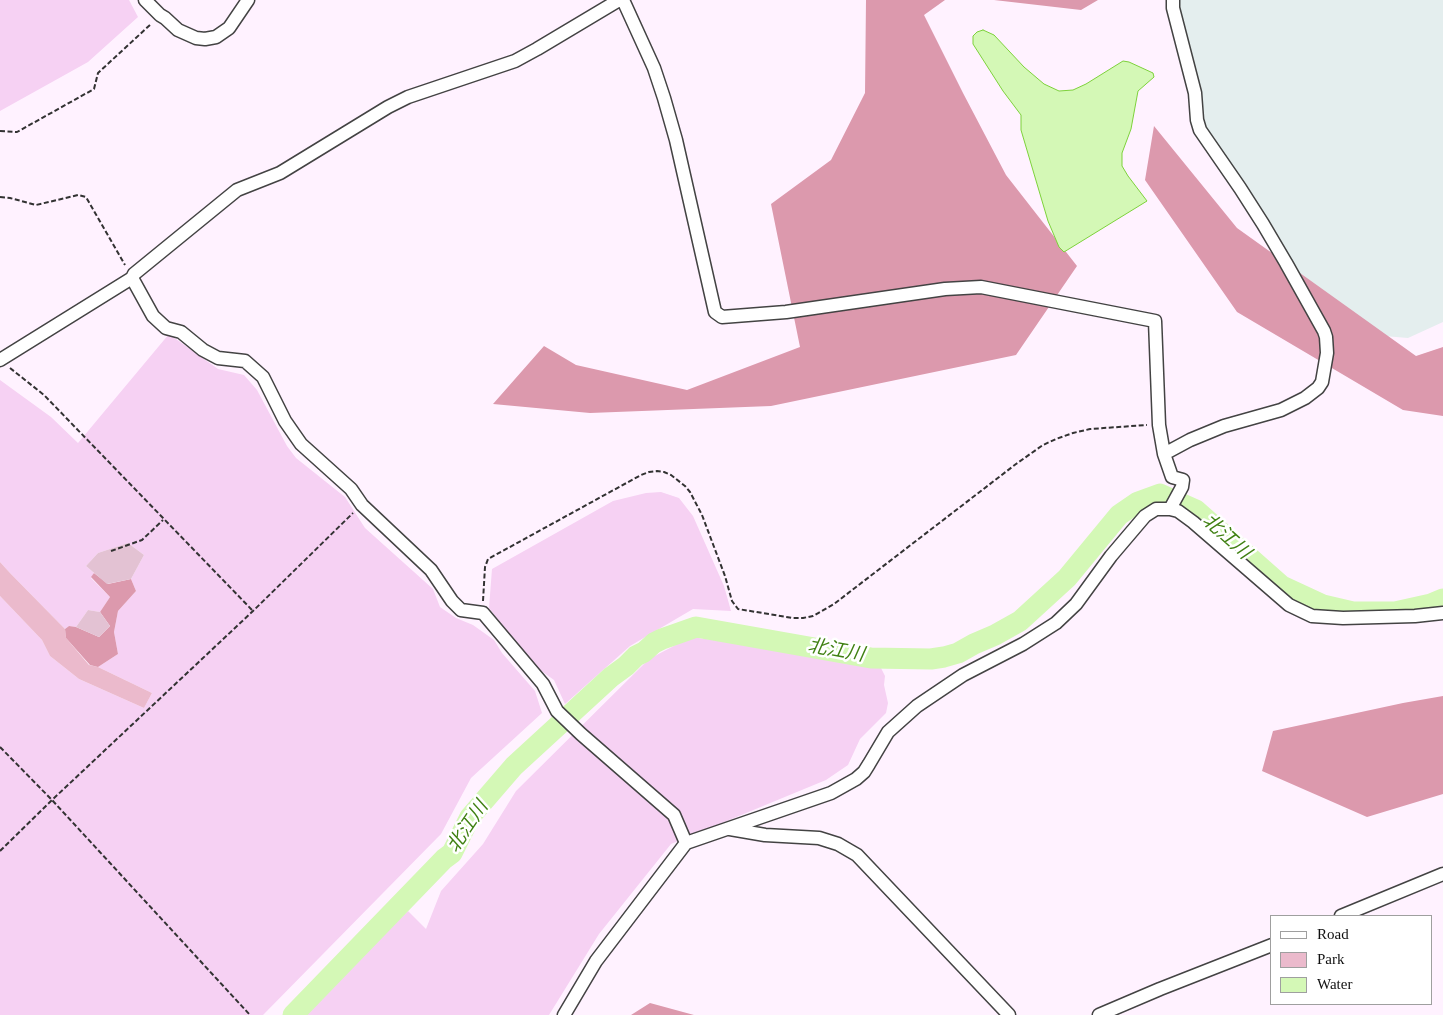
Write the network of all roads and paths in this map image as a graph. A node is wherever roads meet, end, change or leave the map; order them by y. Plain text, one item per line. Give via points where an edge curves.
1 (145, 0) edge
2 (248, 0) edge
3 (618, 0) edge
4 (623, 0) edge
5 (1173, 0) edge
6 (160, 15) junction
7 (0, 131) edge
8 (0, 197) edge
9 (132, 278) junction
10 (4, 363) edge
11 (1159, 425) junction
12 (1164, 454) junction
13 (362, 505) junction
14 (1170, 509) junction
15 (164, 520) junction
16 (111, 551) dead end
17 (253, 611) junction
18 (483, 613) junction
19 (1443, 613) edge
20 (0, 747) edge
21 (52, 800) junction
22 (728, 829) junction
23 (686, 843) junction
24 (0, 851) edge
25 (1443, 874) edge
26 (1343, 915) edge
27 (1270, 946) edge
28 (250, 1015) edge
29 (564, 1015) edge
30 (1009, 1015) edge
31 (1099, 1015) edge

1 - 6 street
2 - 6 street via 229,28 210,39 185,34
3 - 9 street via 514,61 398,102 280,173 237,190
4 - 11 street via 664,98 715,312 722,317 786,312 945,289 981,287 1155,321
5 - 12 street via 1195,93 1200,130 1286,263 1324,331 1327,353 1322,382 1305,398 1281,410 1224,426
6 - 7 path via 98,73 94,89 17,132
8 - 9 path via 36,206 78,195 86,197
9 - 10 street
9 - 13 street via 153,316 166,328 181,332 218,358 245,361 263,378 285,422 301,444 351,489
10 - 15 path via 44,395
11 - 12 street
11 - 18 path via 1090,429 1042,446 834,604 803,618 738,609 732,601 702,515 690,492 671,475 649,472 488,559
12 - 14 street via 1172,477 1183,480
13 - 17 path
13 - 18 street via 431,570 461,610
14 - 19 street via 1193,522 1289,605 1312,616 1343,618
14 - 22 street via 1156,509 1145,516 1076,604 1056,623 1024,644 963,675 917,706 888,732 864,772 856,779 831,793
15 - 16 path via 142,540
15 - 17 path
17 - 21 path
18 - 23 street via 543,684 557,711 674,815
20 - 21 path
21 - 24 path
21 - 28 path
22 - 23 street
22 - 30 street via 819,838 857,854
23 - 29 street via 596,961
25 - 26 street
27 - 31 street

